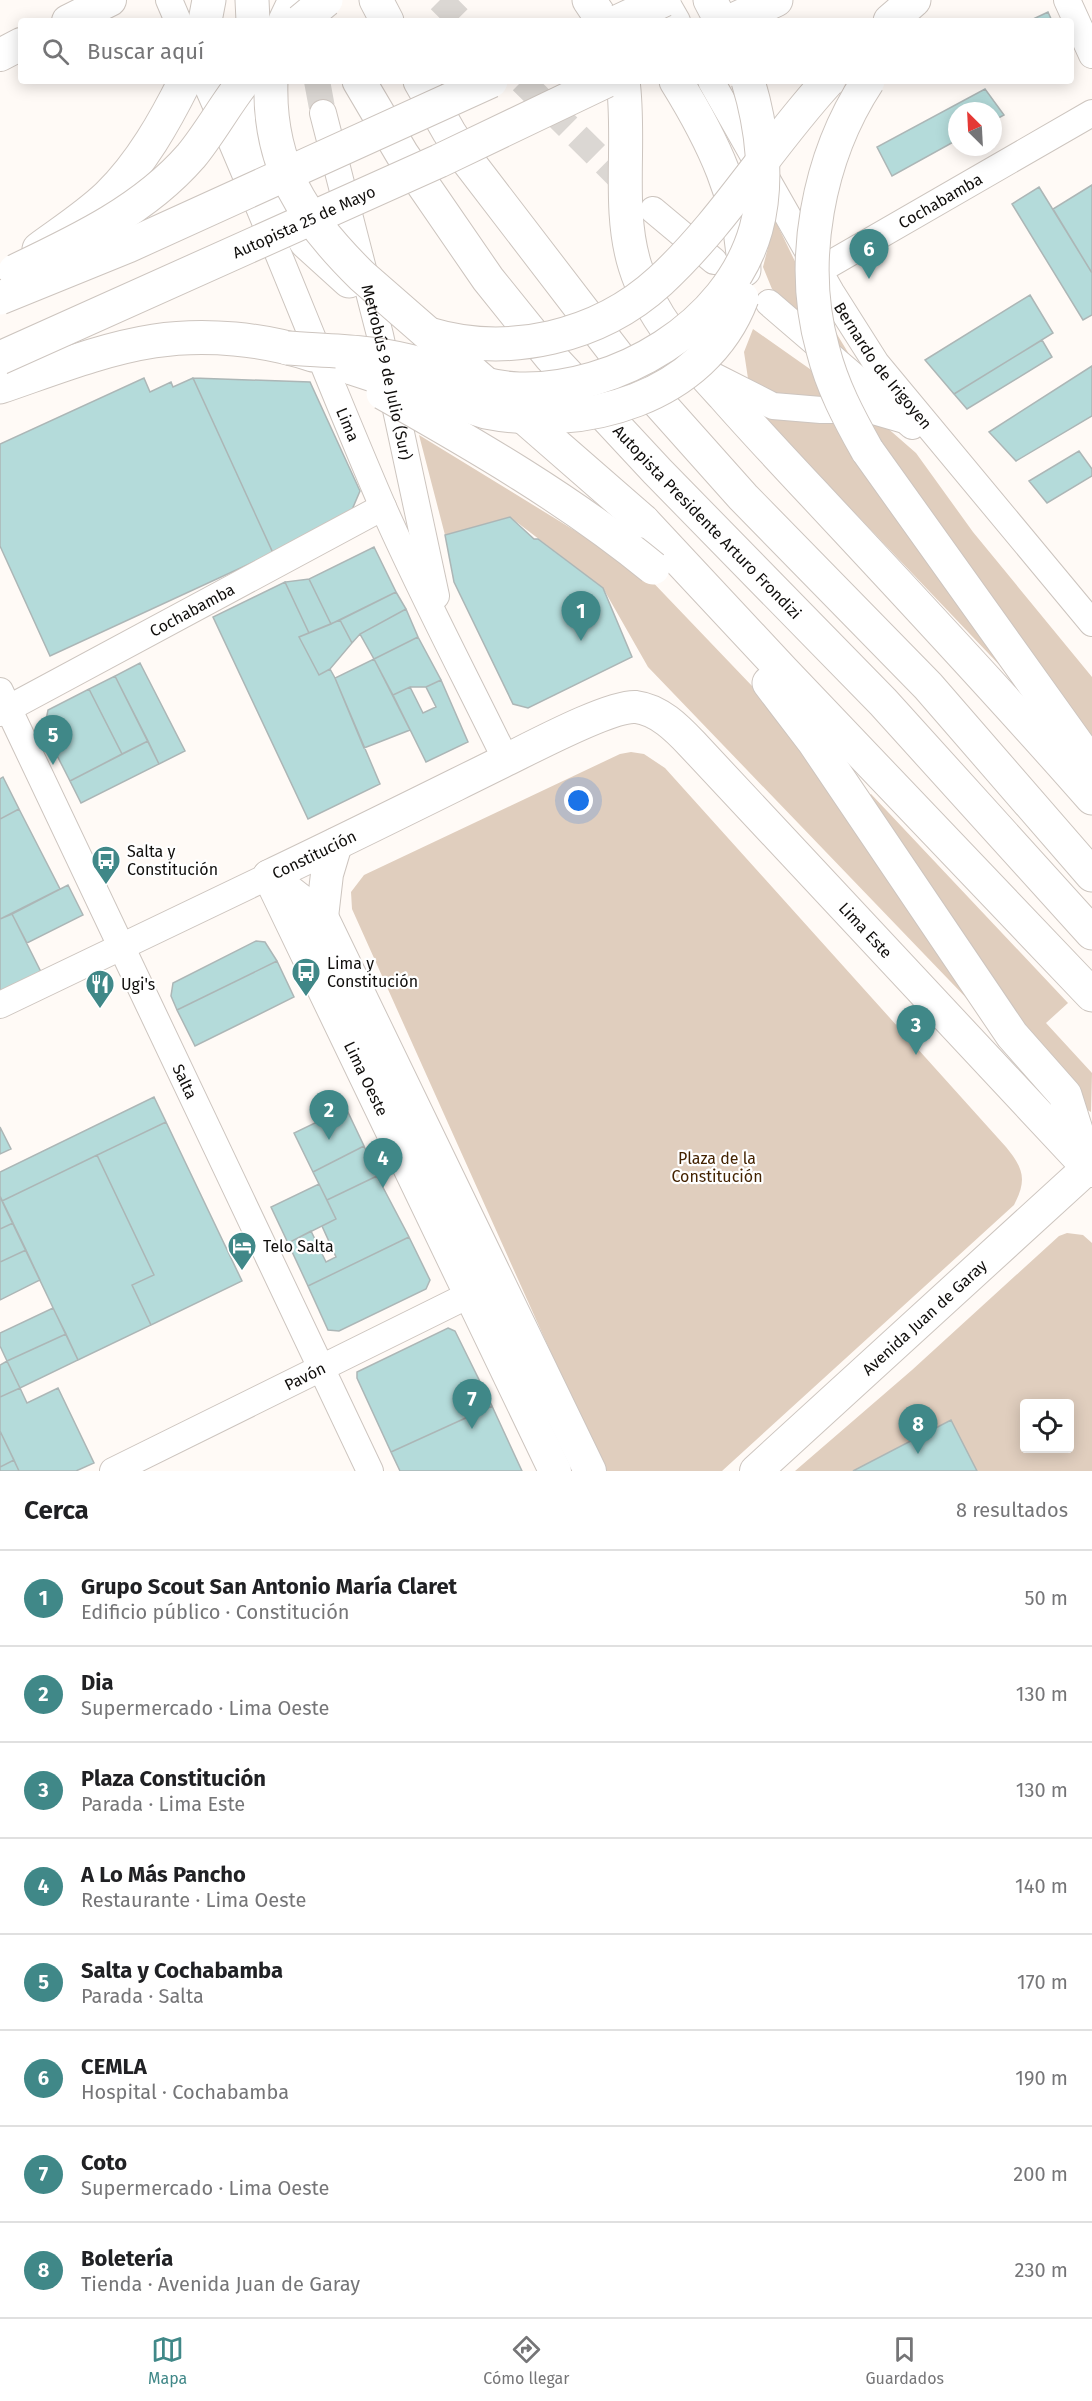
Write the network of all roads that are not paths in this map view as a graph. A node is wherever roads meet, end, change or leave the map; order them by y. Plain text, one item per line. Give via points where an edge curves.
1 (110, 0) edge
2 (169, 0) edge
3 (209, 0) edge
4 (252, 0) edge
5 (295, 0) edge
6 (316, 0) edge
7 (326, 0) edge
8 (376, 0) edge
9 (589, 0) edge
10 (627, 0) edge
11 (665, 0) edge
12 (710, 0) edge
13 (776, 0) edge
14 (914, 0) edge
15 (929, 0) edge
16 (1067, 0) edge
17 (74, 18) edge
18 (177, 18) edge
19 (206, 18) edge
20 (253, 18) edge
21 (286, 18) edge
22 (305, 18) edge
23 (325, 18) edge
24 (385, 18) edge
25 (601, 18) edge
26 (626, 18) edge
27 (638, 18) edge
28 (675, 18) edge
29 (719, 18) edge
30 (737, 18) edge
31 (893, 18) edge
32 (914, 18) edge
33 (18, 46) edge
34 (0, 55) edge
35 (1092, 55) edge
36 (184, 84) edge
37 (206, 84) edge
38 (255, 84) edge
39 (362, 84) edge
40 (422, 84) edge
41 (483, 84) edge
42 (600, 84) edge
43 (622, 84) edge
44 (678, 84) edge
45 (713, 84) edge
46 (749, 84) edge
47 (826, 84) edge
48 (865, 84) edge
49 (323, 113) tunnel mouth
50 (1092, 113) edge
51 (239, 158) junction
52 (653, 210) tunnel mouth
53 (714, 261) dead end
54 (818, 271) junction
55 (0, 278) edge
56 (0, 298) edge
57 (755, 301) junction
58 (287, 348) junction
59 (0, 358) edge
60 (321, 358) junction
61 (691, 361) junction
62 (0, 387) edge
63 (907, 421) junction
64 (974, 483) junction
65 (383, 507) junction
66 (1092, 623) edge
67 (445, 634) junction
68 (768, 682) junction
69 (3, 704) edge
70 (627, 707) joint
71 (506, 760) junction
72 (1092, 765) edge
73 (1092, 798) edge
74 (336, 844) junction
75 (1092, 875) edge
76 (269, 876) junction
77 (322, 917) junction
78 (1092, 933) edge
79 (120, 946) junction
80 (1053, 963) junction
81 (1092, 995) edge
82 (0, 1005) edge
83 (1092, 1014) edge
84 (1091, 1168) edge
85 (498, 1281) junction
86 (470, 1295) junction
87 (320, 1368) junction
88 (113, 1471) edge
89 (370, 1471) edge
90 (555, 1471) edge
91 (590, 1471) edge
92 (756, 1471) edge

1 - 17 main road
2 - 18 street
3 - 19 highway
4 - 20 highway
5 - 21 highway
6 - 23 highway
7 - 22 highway, bridge
8 - 24 highway
9 - 25 highway
10 - 27 highway
11 - 26 highway, bridge
11 - 28 street
12 - 29 highway
13 - 30 highway
14 - 31 highway
15 - 32 highway
16 - 35 street
33 - 34 main road
36 - 55 highway via 141,155 109,195
37 - 51 street, Lima
38 - 47 highway, bridge via 255,140 261,162 277,198 306,242 364,295 416,328 431,335 509,344 562,335 600,320 641,296 672,269 711,225
38 - 51 highway
38 - 55 highway, bridge via 154,191 102,227
38 - 80 highway, bridge via 270,100 282,164 293,192 334,248 643,520
39 - 78 highway, Autopista Presidente Arturo Frondizi via 446,219 542,347 883,702
40 - 75 highway via 468,160 619,358 742,496 928,687
41 - 56 highway, bridge via 128,246
42 - 59 highway, Autopista 25 de Mayo, bridge via 439,161
43 - 61 highway via 628,219 635,266 660,319
44 - 57 highway via 713,144 729,186 744,251 744,283
45 - 54 street, Bernardo de Irigoyen
46 - 58 highway, bridge via 762,153 756,230 744,258 716,302 667,345 612,372 537,389 489,385 393,358
48 - 72 highway, bridge via 844,125 816,224 812,272 818,328 829,371 867,450
49 - 67 street, Metrobús 9 de Julio (Sur) via 380,335
50 - 54 street, Cochabamba
51 - 65 street, Lima
52 - 53 street
54 - 64 street, Bernardo de Irigoyen via 876,363
57 - 60 highway, bridge via 735,316 715,346 681,377 623,405 573,416 547,418 486,412
57 - 63 street
58 - 60 highway, bridge
58 - 62 highway via 228,339 152,341
60 - 68 highway, bridge via 465,440 585,516 653,568
61 - 63 street via 722,382 773,406 870,410
61 - 73 highway
63 - 64 street
64 - 66 street, Bernardo de Irigoyen
65 - 67 street, Lima
65 - 69 street, Cochabamba
67 - 71 street, Lima
68 - 80 highway
68 - 84 highway via 814,742 1012,1035 1065,1095
69 - 79 street, Salta
70 - 71 main road, Constitución
70 - 84 main road, Lima Este via 649,711 676,727
71 - 74 main road, Constitución
74 - 76 main road, Constitución
74 - 77 main road via 327,874
76 - 77 main road, Lima Oeste
76 - 79 street, Constitución
76 - 86 main road, Lima Oeste
77 - 85 main road, Lima Oeste
79 - 82 street, Constitución
79 - 87 street, Salta
80 - 81 highway
80 - 83 highway
84 - 92 main road, Avenida Juan de Garay
85 - 86 street, Pavón
85 - 91 main road, Lima Oeste
86 - 87 street, Pavón
86 - 90 main road, Lima Oeste
87 - 88 street, Pavón
87 - 89 street, Salta

